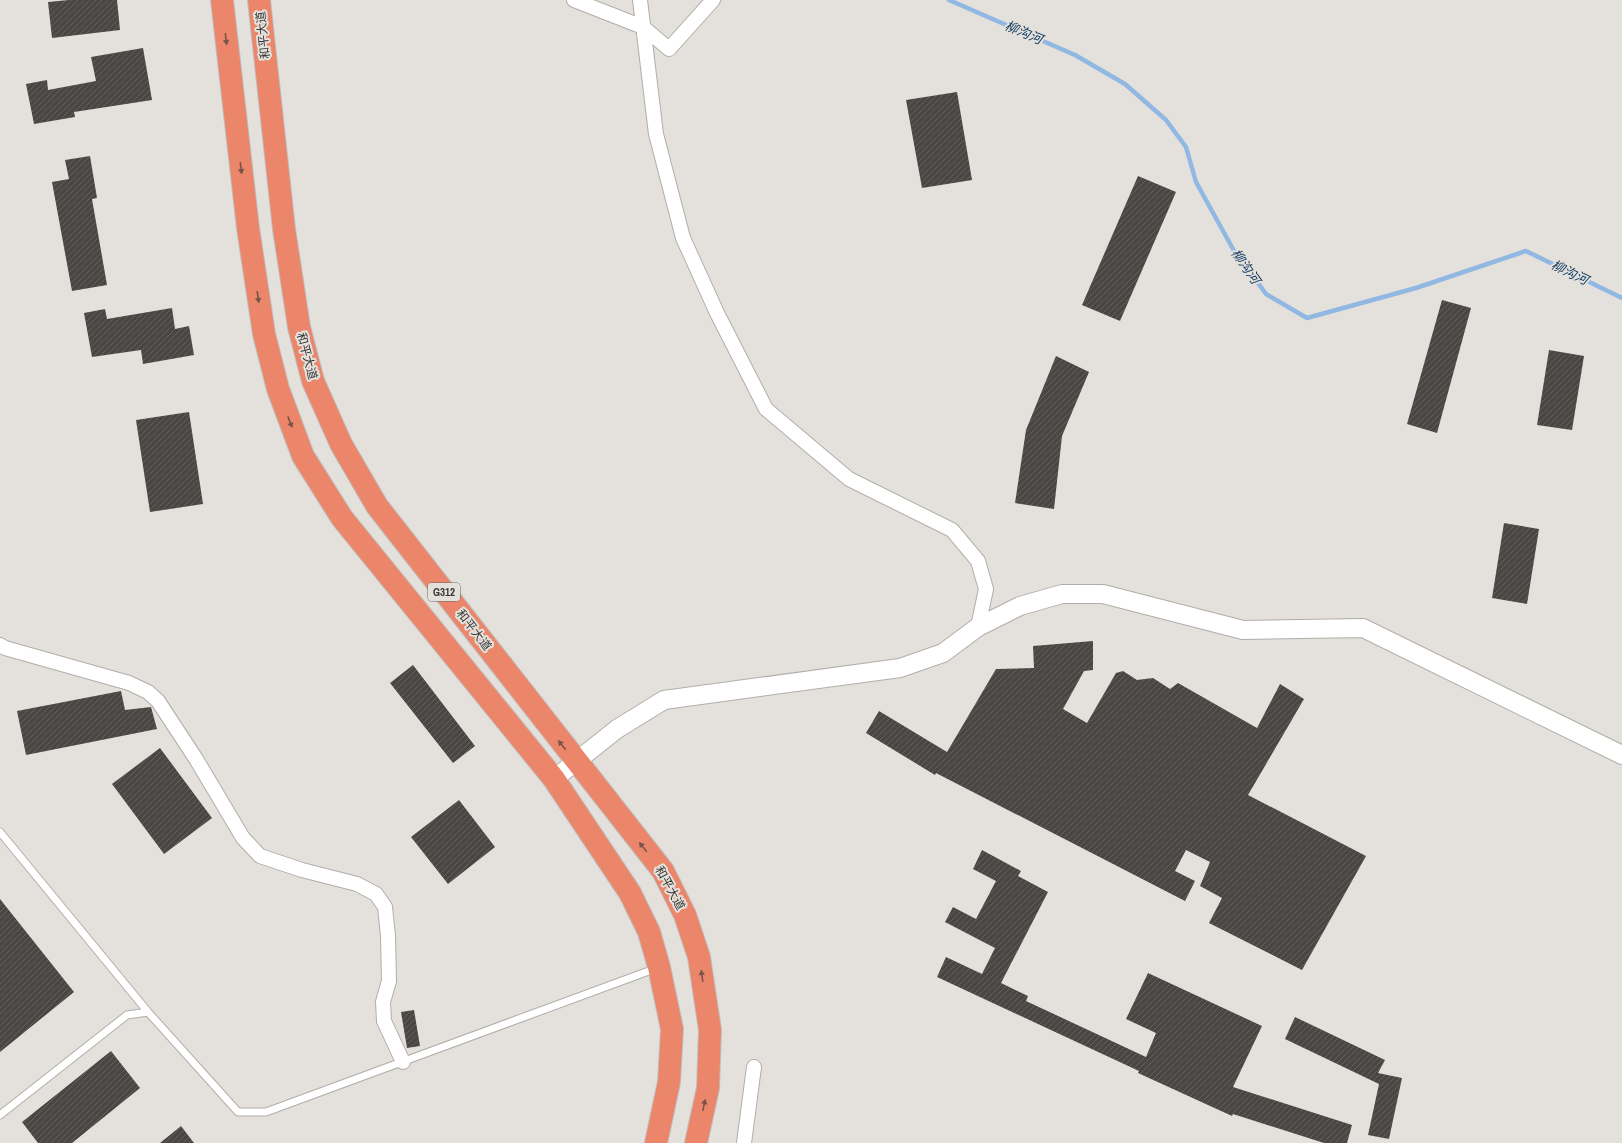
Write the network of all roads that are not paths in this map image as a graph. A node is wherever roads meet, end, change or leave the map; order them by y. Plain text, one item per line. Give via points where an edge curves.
1 (222, 0) edge
2 (259, 0) edge
3 (574, 0) edge
4 (640, 0) edge
5 (713, 0) edge
6 (643, 27) junction
7 (978, 627) junction
8 (0, 645) edge
9 (1622, 755) edge
10 (576, 762) junction
11 (554, 779) junction
12 (0, 832) edge
13 (659, 967) junction
14 (148, 1012) junction
15 (403, 1062) junction
16 (754, 1067) dead end
17 (0, 1115) edge
18 (656, 1143) edge
19 (696, 1143) edge
20 (744, 1143) edge

1 -> 11 highway, G312 via 248,228 264,334 278,389 303,456 342,518
10 -> 2 highway, 和平大道 / G312 via 377,506 341,444 313,381 299,328 284,229
3 - 6 street
4 - 6 street
5 - 6 street via 669,49
6 - 7 street via 656,134 683,238 717,313 766,409 849,479 952,530 978,561 986,589
7 - 9 street via 1020,606 1062,594 1103,594 1243,630 1363,628
7 - 10 street via 943,654 900,668 664,700 616,729
8 - 15 street via 129,683 148,692 158,701 196,759 243,838 260,856 358,884 376,894 385,907 388,936 389,981 383,1002 384,1021
10 - 11 street
19 -> 10 highway, 和平大道 / G312 via 708,1088 710,1030 699,957 685,915 663,871
11 - 13 highway, G312 via 630,893 649,932
12 - 14 lane
13 - 15 lane
13 - 18 highway, G312 via 672,1029 669,1082
14 - 15 lane via 238,1112 266,1112
14 - 17 lane via 127,1014
16 - 20 street

